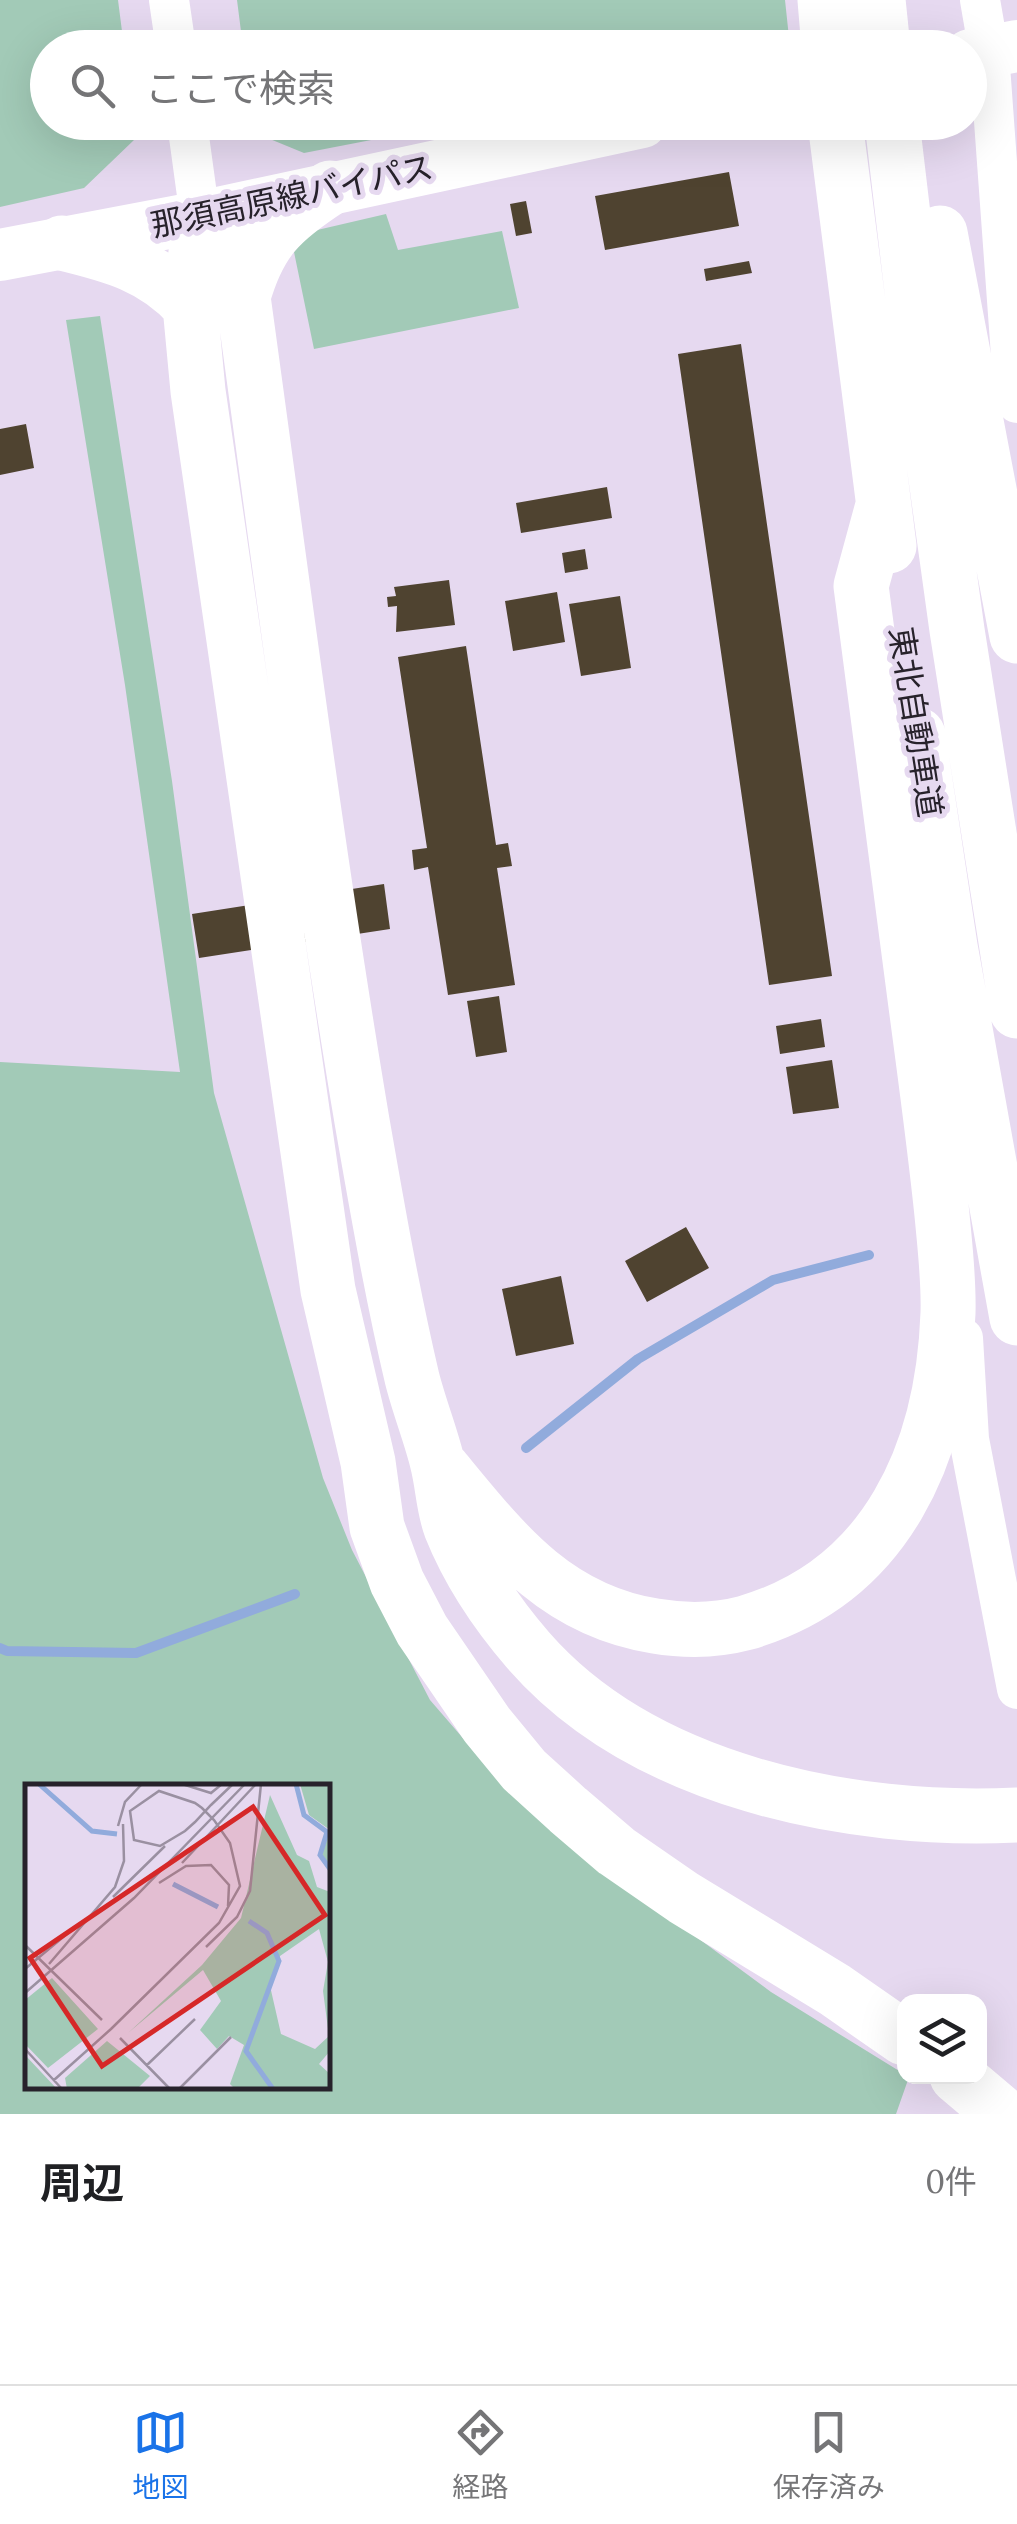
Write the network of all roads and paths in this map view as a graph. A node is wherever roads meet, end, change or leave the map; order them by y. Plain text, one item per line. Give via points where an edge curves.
1 (169, 0) edge
2 (825, 0) edge
3 (878, 0) edge
4 (980, 0) edge
5 (173, 30) edge
6 (828, 30) edge
7 (882, 30) edge
8 (984, 30) edge
9 (987, 52) edge
10 (189, 140) edge
11 (557, 140) edge
12 (837, 140) edge
13 (894, 140) edge
14 (920, 140) edge
15 (330, 188) junction
16 (200, 217) junction
17 (62, 243) junction
18 (0, 255) edge
19 (244, 297) junction
20 (190, 306) junction
21 (1017, 403) edge
22 (882, 508) junction
23 (1017, 636) edge
24 (1017, 1011) edge
25 (948, 1312) junction
26 (1017, 1318) edge
27 (368, 1462) junction
28 (438, 1463) junction
29 (1017, 1690) edge
30 (1010, 1830) edge
31 (897, 2033) edge
32 (966, 2084) edge
33 (1002, 2114) edge

1 - 5 street
2 - 6 highway
3 - 7 highway
4 - 8 street
9 - 21 street
10 - 16 street
11 - 15 main road, 那須高原線バイパス
12 - 22 highway, 東北自動車道
13 - 24 highway, 東北自動車道 via 952,594
14 - 23 highway
15 - 16 main road, 那須高原線バイパス
15 - 19 highway via 287,216 266,241
16 - 17 main road, 那須高原線バイパス
16 - 19 highway
16 - 20 highway
17 - 18 main road, 那須高原線バイパス
17 - 20 highway via 148,270
19 - 28 highway via 327,911 386,1264
20 - 27 highway via 328,1290
22 - 25 highway via 861,586 937,1166
22 - 26 highway, 東北自動車道
25 - 28 highway via 933,1420 894,1514 824,1588 784,1611 738,1625 694,1630 619,1620 582,1604 543,1579
25 - 29 street via 962,1323 969,1440
27 - 30 highway via 474,1635 537,1702 620,1762 712,1805 808,1832 944,1847
27 - 31 highway via 376,1527 406,1598 450,1674 524,1770 684,1898
28 - 30 highway via 449,1523 475,1579 531,1654 603,1714 716,1773 786,1794
32 - 33 highway

